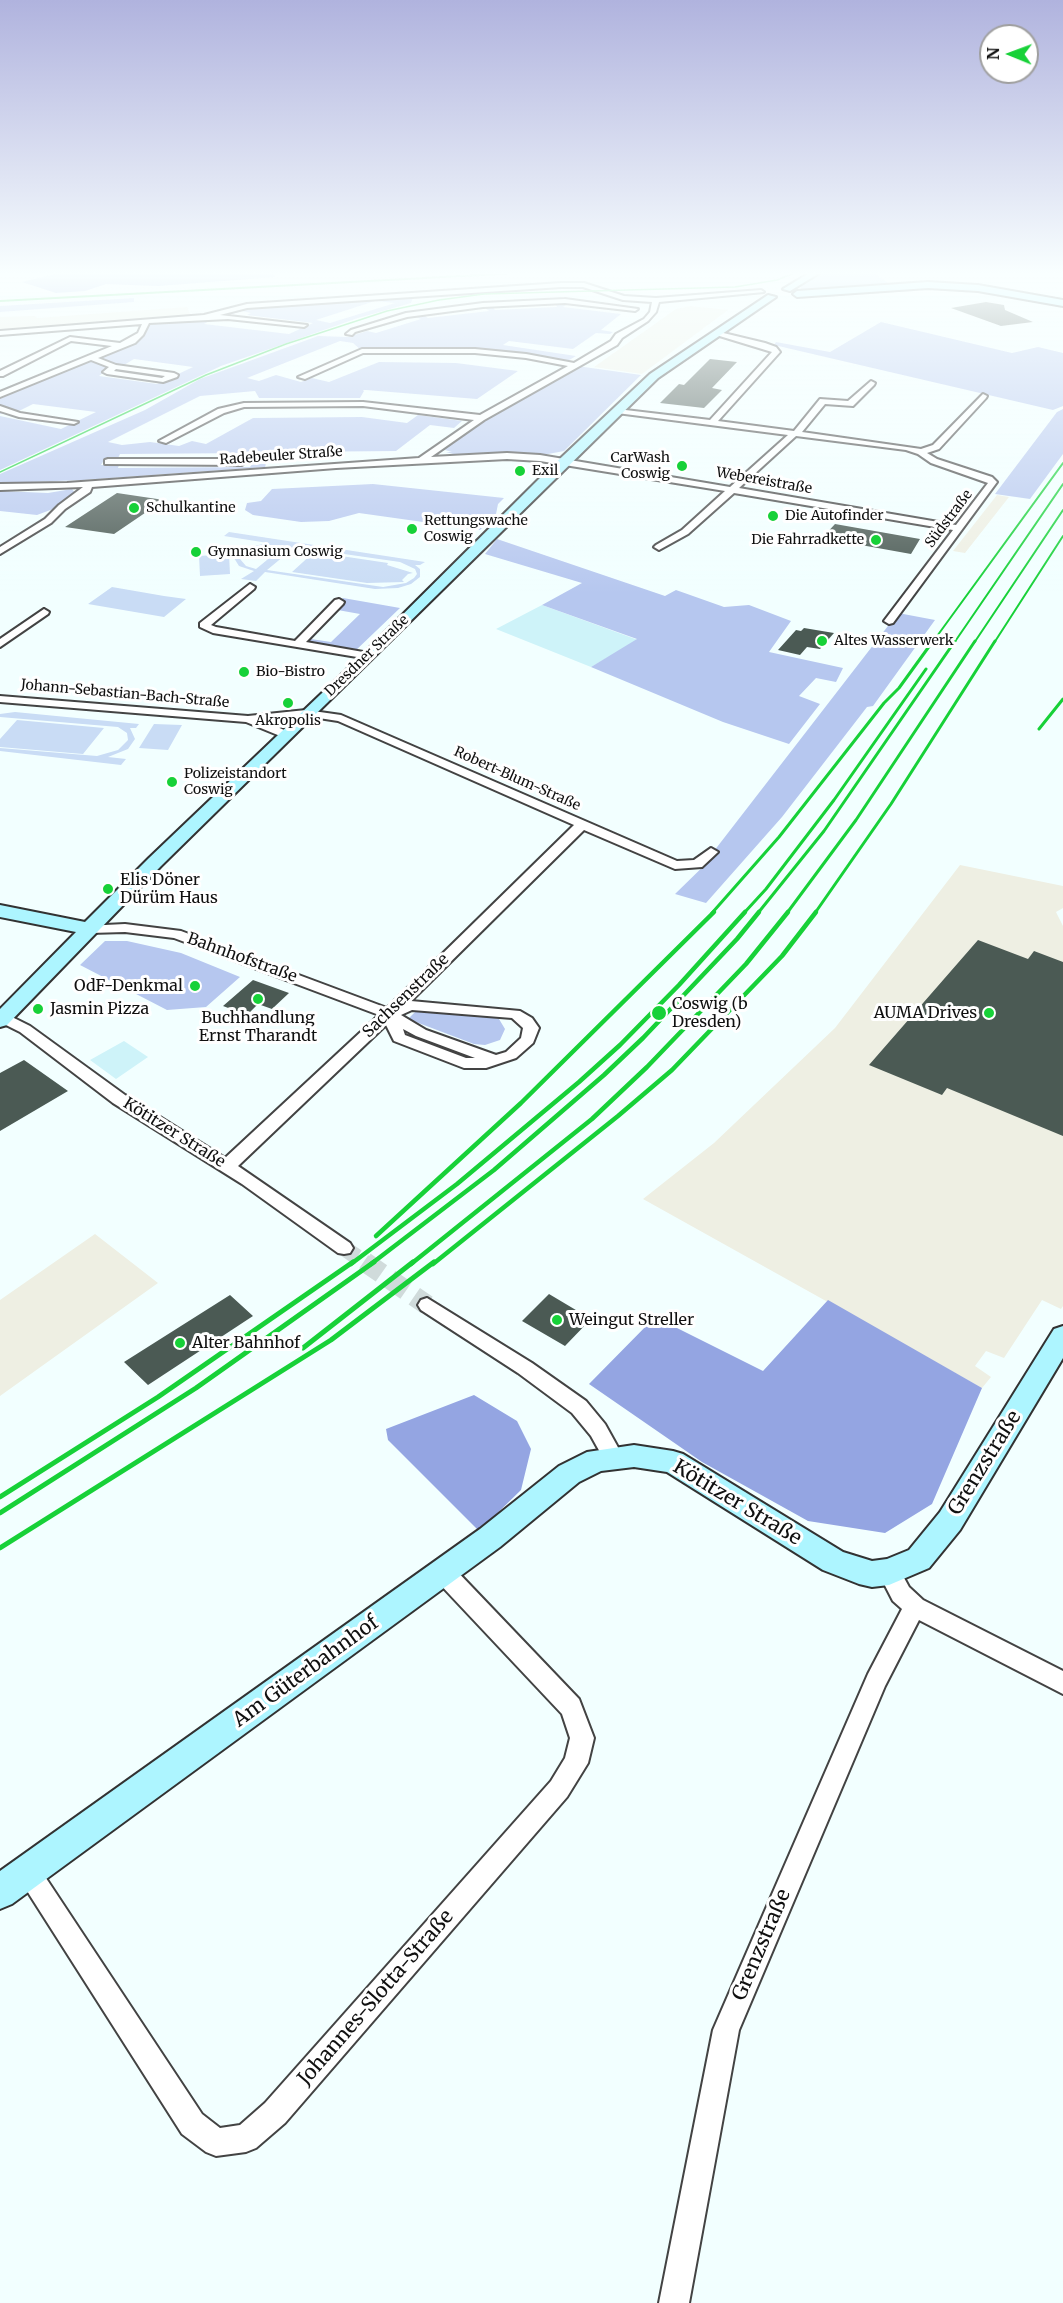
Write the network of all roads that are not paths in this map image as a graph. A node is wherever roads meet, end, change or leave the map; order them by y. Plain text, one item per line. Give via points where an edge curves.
1 (38, 379) edge
2 (549, 379) edge
3 (652, 379) edge
4 (751, 379) edge
5 (871, 383) dead end
6 (0, 388) edge
7 (12, 391) junction
8 (0, 395) edge
9 (982, 396) dead end
10 (0, 408) edge
11 (617, 411) junction
12 (481, 418) junction
13 (74, 422) dead end
14 (712, 423) junction
15 (795, 434) junction
16 (163, 441) dead end
17 (921, 452) junction
18 (108, 462) dead end
19 (418, 462) junction
20 (564, 462) junction
21 (267, 470) junction
22 (88, 484) junction
23 (0, 487) edge
24 (735, 489) junction
25 (959, 528) junction
26 (659, 547) dead end
27 (0, 551) edge
28 (250, 587) dead end
29 (339, 602) dead end
30 (44, 612) dead end
31 (889, 621) dead end
32 (299, 643) junction
33 (0, 644) edge
34 (369, 656) junction
35 (0, 699) edge
36 (306, 714) junction
37 (248, 719) junction
38 (285, 734) junction
39 (583, 824) junction
40 (711, 852) dead end
41 (0, 911) edge
42 (90, 929) junction
43 (389, 1014) junction
44 (2, 1019) edge
45 (227, 1166) junction
46 (344, 1248) tunnel mouth
47 (427, 1305) tunnel mouth
48 (1063, 1336) edge
49 (613, 1457) junction
50 (443, 1572) junction
51 (889, 1572) junction
52 (915, 1607) junction
53 (1063, 1683) edge
54 (27, 1872) junction
55 (0, 1892) edge
56 (674, 2303) edge

1 - 7 street
2 - 12 street
3 - 11 main road, Dresdner Straße
4 - 14 street
5 - 15 street via 849,404 823,401
6 - 7 street
7 - 8 street
9 - 17 street via 936,447
10 - 13 street via 19,415
11 - 14 street, Südstraße
11 - 20 main road, Dresdner Straße
12 - 16 street via 363,404 244,405 221,411
12 - 19 street
14 - 15 street, Südstraße
15 - 17 street, Südstraße
15 - 24 street
17 - 25 street, Südstraße via 934,461 993,482
18 - 21 street via 266,462 270,463
19 - 20 street, Radebeuler Straße via 507,456
19 - 21 street, Radebeuler Straße
20 - 24 street, Webereistraße
20 - 34 main road, Dresdner Straße
21 - 22 street, Radebeuler Straße
22 - 23 street, Radebeuler Straße
22 - 27 street via 87,490 48,521
24 - 25 street, Webereistraße
24 - 26 street via 685,532
25 - 31 street, Südstraße
28 - 32 street via 204,625 213,630
29 - 32 street
30 - 33 street
32 - 34 street
34 - 36 main road, Dresdner Straße
35 - 37 street, Johann-Sebastian-Bach-Straße
36 - 37 street, Johann-Sebastian-Bach-Straße
36 - 38 main road, Dresdner Straße
36 - 39 street, Robert-Blum-Straße via 341,718
37 - 38 street, Johann-Sebastian-Bach-Straße
38 - 42 main road, Dresdner Straße
39 - 40 street, Robert-Blum-Straße via 675,865 697,864
39 - 43 street, Sachsenstraße
41 - 42 main road
42 - 43 street, Bahnhofstraße via 125,928 177,934
42 - 44 main road, Dresdner Straße
43 - 43 street via 399,1038 464,1064 517,1052 528,1040 531,1028 522,1017 505,1012 410,1005
43 - 45 street, Sachsenstraße
44 - 45 street, Kötitzer Straße via 26,1029 119,1099
45 - 46 street, Kötitzer Straße
47 - 49 street via 579,1407
48 - 51 main road, Grenzstraße via 936,1540 919,1559
49 - 50 main road, Am Güterbahnhof via 569,1474
49 - 51 main road, Kötitzer Straße via 673,1462 833,1562 872,1574
50 - 54 main road, Am Güterbahnhof
50 - 54 street, Johannes-Slotta-Straße via 571,1707 582,1738 576,1763 559,1789 299,2086 246,2138 216,2142 192,2124
51 - 52 street via 901,1594
52 - 53 street
52 - 56 street, Grenzstraße via 876,1681 726,2030
54 - 55 main road, Am Güterbahnhof

